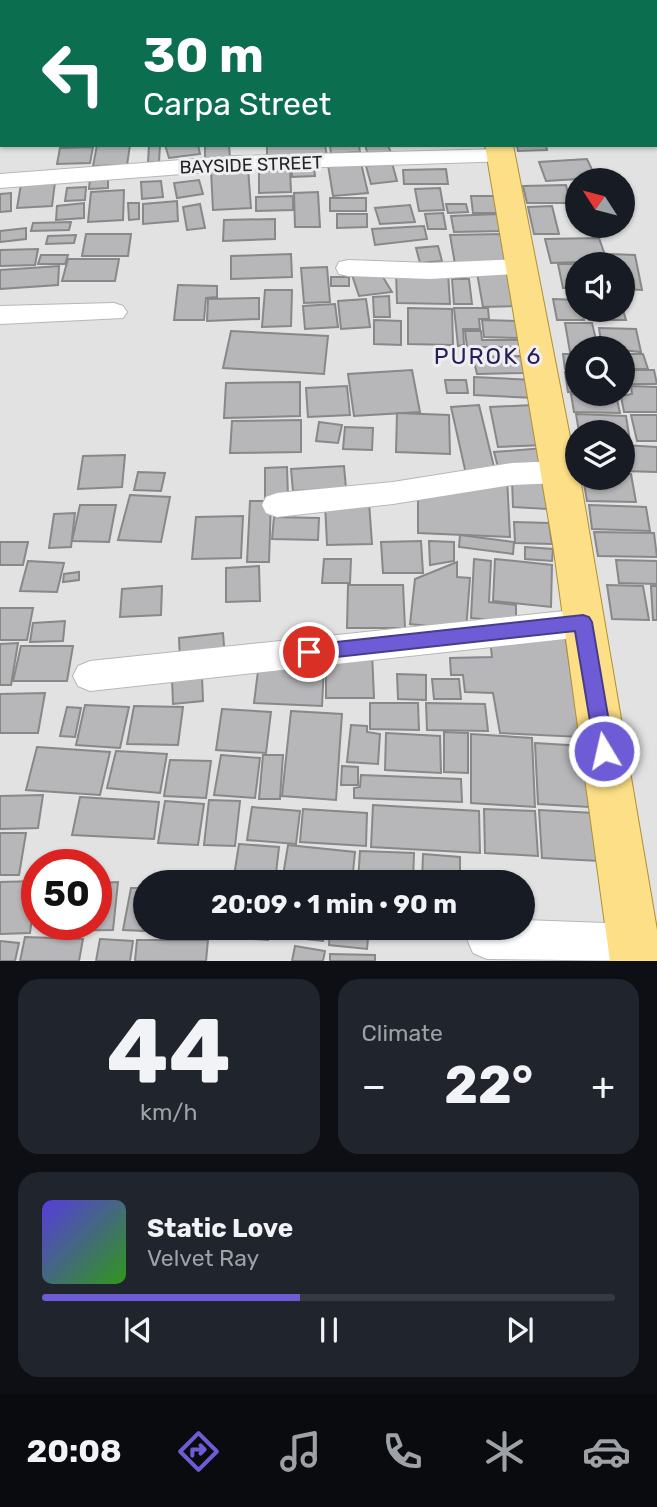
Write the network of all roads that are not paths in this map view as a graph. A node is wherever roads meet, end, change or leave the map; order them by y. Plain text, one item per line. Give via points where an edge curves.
1 (148, 147) edge
2 (500, 150) edge
3 (147, 169) junction
4 (0, 181) edge
5 (522, 267) junction
6 (348, 268) dead end
7 (114, 312) dead end
8 (0, 315) edge
9 (560, 472) junction
10 (276, 505) dead end
11 (583, 622) junction
12 (90, 676) dead end
13 (498, 940) edge
14 (635, 952) edge

1 - 3 street
2 - 3 street, BAYSIDE STREET
2 - 5 main road
3 - 4 street, BAYSIDE STREET
5 - 6 street
5 - 9 main road
7 - 8 street
9 - 10 street via 512,474
9 - 11 main road
11 - 12 street
11 - 14 main road
13 - 14 street

